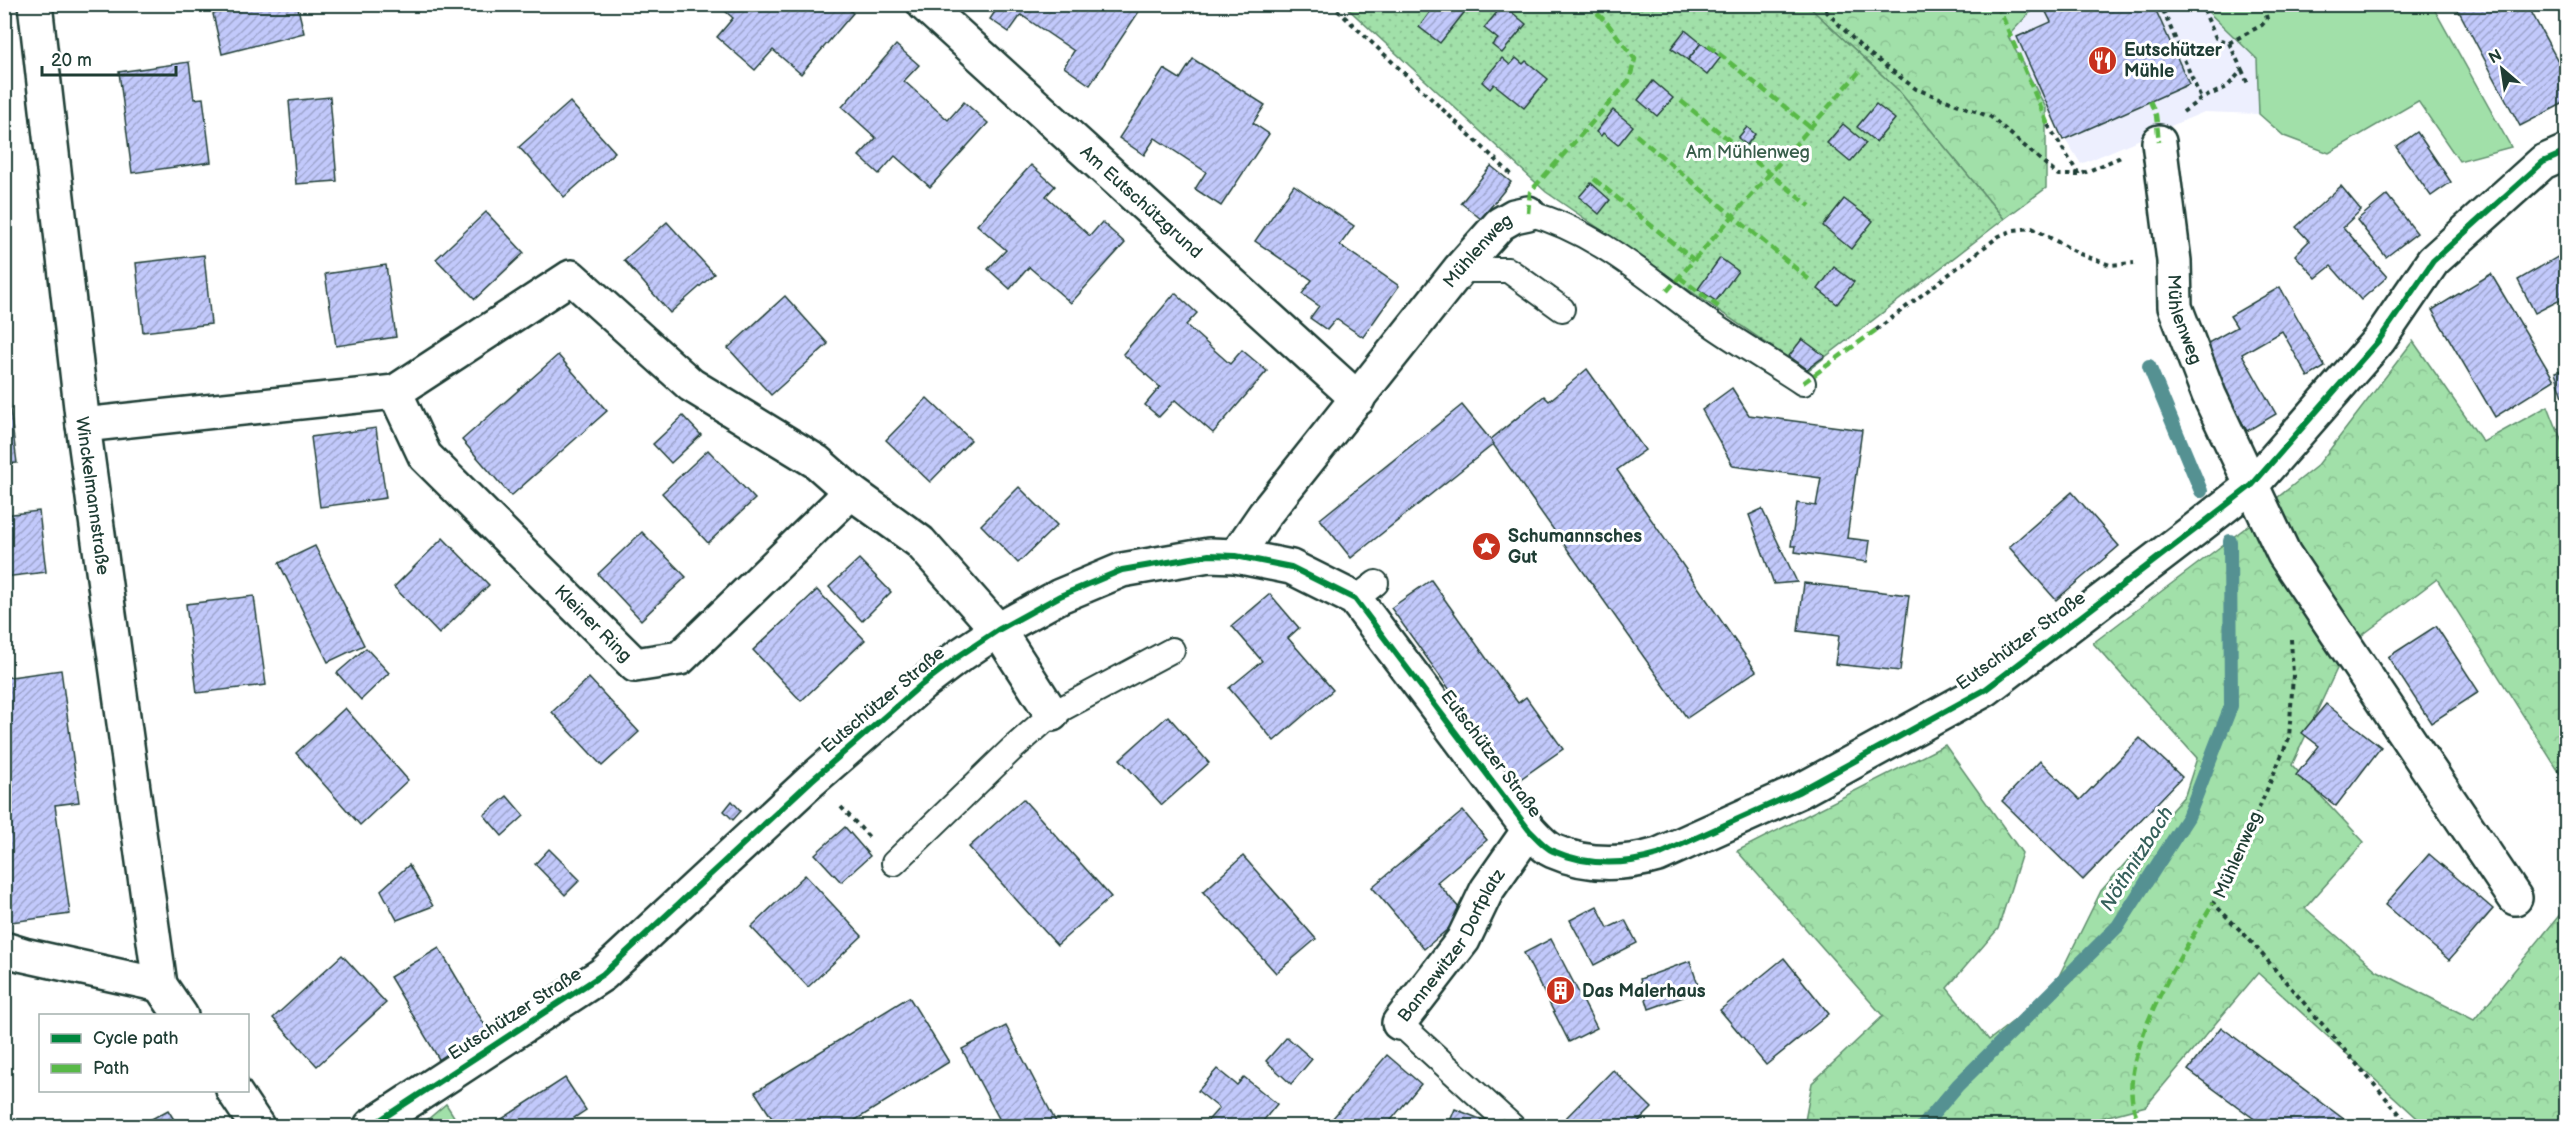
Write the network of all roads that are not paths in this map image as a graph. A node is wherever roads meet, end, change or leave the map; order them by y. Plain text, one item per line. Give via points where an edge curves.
1 (35, 4) edge
2 (924, 4) edge
3 (2159, 142) road end
4 (2566, 152) edge
5 (1528, 213) joint
6 (1459, 270) junction
7 (1562, 309) dead end
8 (1803, 383) dead end
9 (395, 392) junction
10 (1358, 399) junction
11 (83, 425) junction
12 (2252, 484) junction
13 (850, 492) junction
14 (1236, 556) junction
15 (998, 630) junction
16 (1172, 650) dead end
17 (1052, 714) junction
18 (1529, 830) junction
19 (894, 863) road end
20 (2515, 898) dead end
21 (4, 948) edge
22 (160, 985) junction
23 (180, 1014) edge
24 (1399, 1023) joint
25 (234, 1092) edge
26 (257, 1126) edge
27 (371, 1126) edge
28 (1512, 1126) edge

1 - 11 street, Winckelmannstraße
2 - 10 street, Am Eutschützgrund
3 - 12 street, Mühlenweg via 2173,251 2175,307 2209,395
4 - 12 street, Eutschützer Straße via 2543,162 2433,261 2379,340
5 - 6 street, Mühlenweg via 1500,224
5 - 8 lane, Mühlenweg via 1554,220 1603,245 1713,325
6 - 7 lane via 1508,270
6 - 10 street, Mühlenweg
9 - 11 street
9 - 13 street via 571,278 691,385 817,462
9 - 13 street, Kleiner Ring via 425,456 635,665 680,658
10 - 14 street, Mühlenweg
11 - 22 street, Winckelmannstraße
12 - 18 street, Eutschützer Straße via 1986,689 1798,792 1634,862 1578,859 1552,851
12 - 20 street via 2284,554
13 - 15 street via 920,542
14 - 15 street, Eutschützer Straße via 1209,555 1122,570 1060,596
14 - 18 street, Eutschützer Straße via 1291,567 1366,591
15 - 17 street
15 - 27 street, Eutschützer Straße via 921,685 812,780 603,974
16 - 17 lane
17 - 19 lane
18 - 24 street, Bannewitzer Dorfplatz via 1487,890 1463,940
21 - 22 street
22 - 23 street
24 - 28 lane, Bannewitzer Dorfplatz
25 - 26 street

